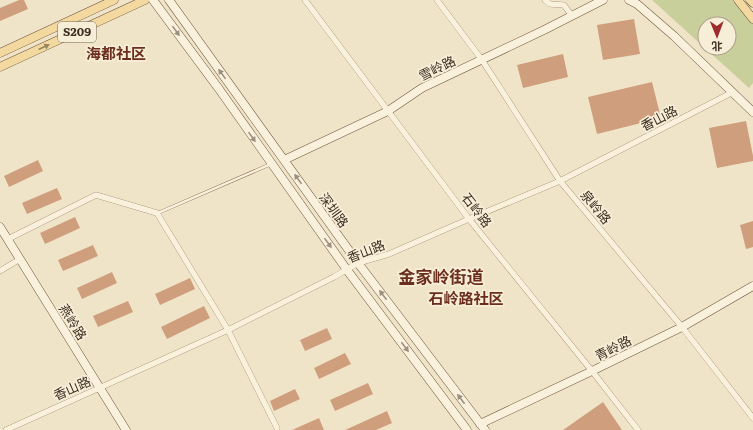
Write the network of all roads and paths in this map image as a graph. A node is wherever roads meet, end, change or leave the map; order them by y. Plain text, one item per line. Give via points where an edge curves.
1 (114, 0) edge
2 (145, 0) edge
3 (153, 0) edge
4 (169, 0) edge
5 (305, 0) edge
6 (437, 0) edge
7 (545, 0) edge
8 (603, 0) edge
9 (629, 0) edge
10 (750, 0) edge
11 (738, 1) edge
12 (753, 3) edge
13 (572, 16) junction
14 (753, 19) edge
15 (0, 53) edge
16 (482, 60) junction
17 (0, 67) edge
18 (733, 92) junction
19 (388, 111) junction
20 (753, 112) edge
21 (284, 160) junction
22 (272, 164) junction
23 (560, 182) junction
24 (157, 213) junction
25 (469, 219) junction
26 (0, 227) edge
27 (8, 239) junction
28 (20, 259) junction
29 (358, 263) junction
30 (347, 270) junction
31 (0, 271) edge
32 (753, 286) edge
33 (682, 327) junction
34 (228, 330) junction
35 (592, 371) junction
36 (100, 387) junction
37 (753, 418) edge
38 (483, 427) edge
39 (277, 428) dead end
40 (6, 430) edge
41 (126, 430) edge
42 (467, 430) edge
43 (638, 430) edge

1 - 15 main road, S209
17 -> 2 main road, S209
3 -> 22 street, 深圳路
21 -> 4 street, 深圳路
5 - 19 street, 石岭路 / 石岭路
6 - 16 street, 泉岭路
7 - 13 street via 550,4 564,5
8 - 13 street, 雪岭路
9 - 18 street via 674,36
10 - 12 main road
11 - 14 main road
13 - 16 street, 雪岭路
16 - 19 street, 雪岭路 via 422,88
16 - 23 street, 泉岭路
18 - 20 street
18 - 23 street, 香山路
19 - 21 street, 雪岭路
19 - 25 street, 石岭路 / 石岭路
29 -> 21 street, 深圳路
22 - 24 lane
22 -> 30 street, 深圳路
23 - 25 street, 香山路
23 - 33 street, 泉岭路
24 - 27 street via 96,195
24 - 34 street
25 - 29 street, 香山路 via 389,254
25 - 35 street, 石岭路 / 石岭路
26 - 27 street, 燕岭路
27 - 28 street, 燕岭路
28 - 31 street
28 - 36 street, 燕岭路
29 - 30 street, 香山路
38 -> 29 street, 深圳路
30 - 34 street, 香山路
30 -> 42 street, 深圳路
32 - 33 street, 青岭路
33 - 35 street, 青岭路
33 - 37 street, 泉岭路
34 - 36 street, 香山路
34 - 39 street
35 - 38 street, 青岭路
35 - 43 street, 石岭路 / 石岭路
36 - 40 street, 香山路
36 - 41 street, 燕岭路

